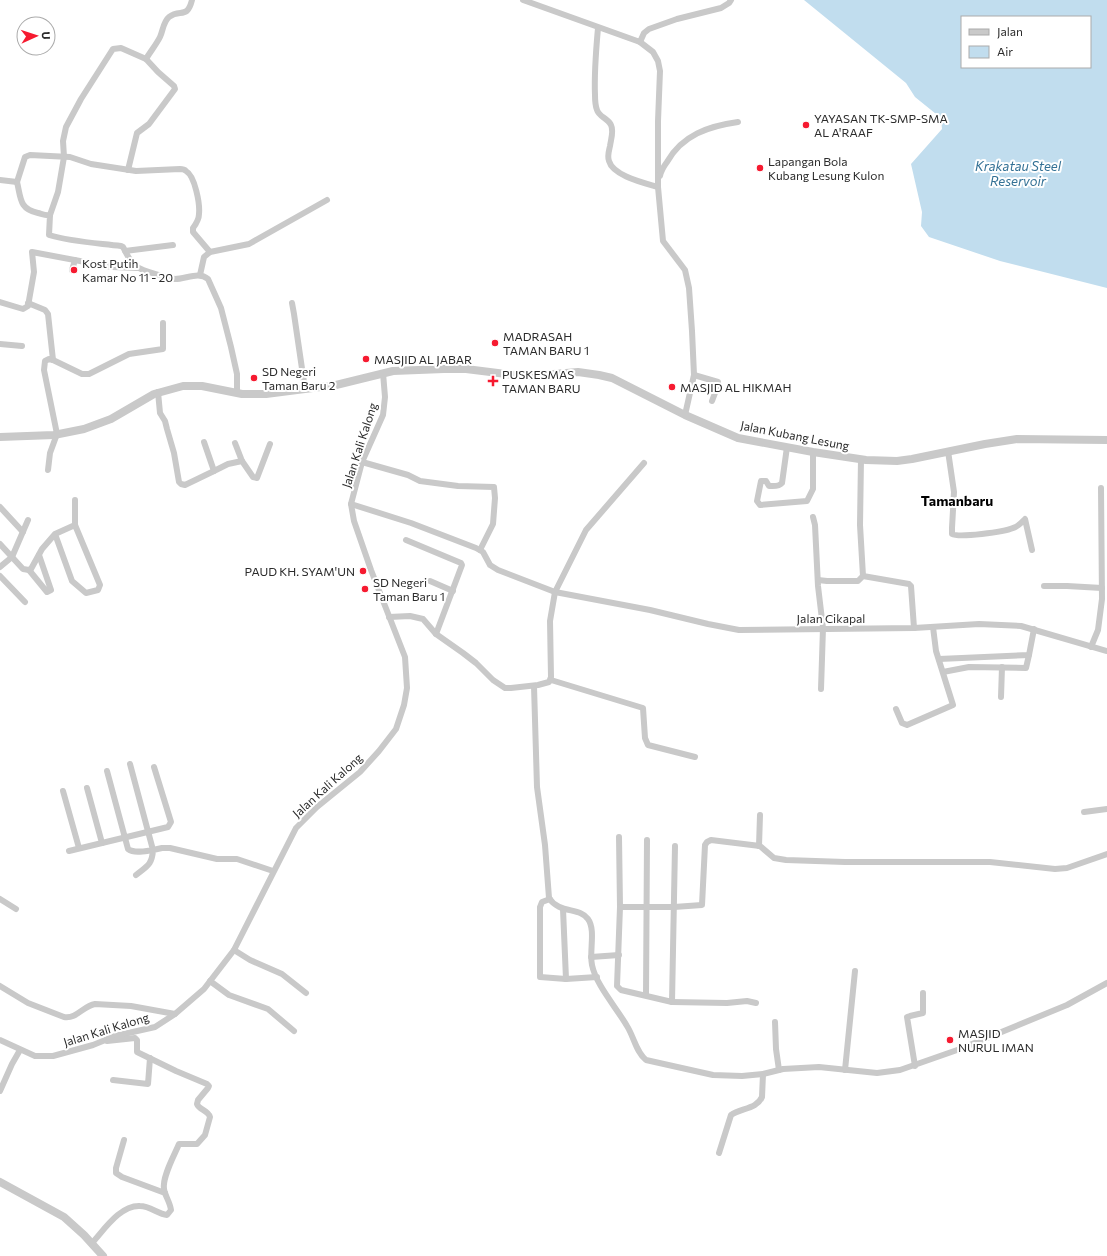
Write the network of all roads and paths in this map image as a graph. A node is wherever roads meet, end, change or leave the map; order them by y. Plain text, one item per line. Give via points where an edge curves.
1 (192, 0) edge
2 (523, 0) edge
3 (731, 0) edge
4 (598, 28) junction
5 (640, 42) junction
6 (146, 58) junction
7 (738, 122) dead end
8 (64, 157) junction
9 (128, 170) junction
10 (0, 180) edge
11 (17, 182) junction
12 (658, 187) junction
13 (327, 200) dead end
14 (50, 215) junction
15 (173, 245) dead end
16 (125, 251) junction
17 (210, 252) junction
18 (75, 260) junction
19 (137, 268) junction
20 (72, 270) dead end
21 (200, 275) junction
22 (0, 302) edge
23 (28, 302) junction
24 (292, 303) dead end
25 (163, 323) dead end
26 (0, 344) edge
27 (22, 346) dead end
28 (53, 360) junction
29 (383, 373) junction
30 (694, 375) junction
31 (305, 390) junction
32 (158, 392) junction
33 (237, 393) junction
34 (712, 401) dead end
35 (685, 415) junction
36 (57, 434) junction
37 (0, 437) edge
38 (1107, 440) edge
39 (204, 442) dead end
40 (235, 443) dead end
41 (270, 444) dead end
42 (787, 447) junction
43 (948, 451) junction
44 (813, 452) junction
45 (861, 459) junction
46 (242, 461) junction
47 (362, 462) junction
48 (644, 463) dead end
49 (48, 470) dead end
50 (214, 471) junction
51 (1101, 488) dead end
52 (75, 500) dead end
53 (351, 504) junction
54 (0, 507) edge
55 (813, 517) dead end
56 (28, 520) dead end
57 (75, 525) junction
58 (23, 532) junction
59 (55, 534) junction
60 (406, 540) dead end
61 (0, 544) edge
62 (480, 550) junction
63 (1032, 550) dead end
64 (39, 555) junction
65 (12, 557) junction
66 (0, 567) edge
67 (29, 570) junction
68 (0, 576) edge
69 (863, 576) junction
70 (818, 580) junction
71 (430, 582) dead end
72 (1044, 586) dead end
73 (1102, 588) junction
74 (453, 591) junction
75 (555, 592) junction
76 (24, 602) dead end
77 (389, 617) junction
78 (933, 627) junction
79 (823, 628) junction
80 (914, 628) junction
81 (1034, 629) junction
82 (436, 634) junction
83 (1091, 647) junction
84 (1107, 651) edge
85 (1029, 655) junction
86 (939, 660) junction
87 (1002, 667) junction
88 (943, 672) junction
89 (550, 680) junction
90 (534, 686) junction
91 (821, 690) dead end
92 (1001, 697) dead end
93 (896, 709) dead end
94 (694, 757) dead end
95 (130, 764) dead end
96 (154, 767) dead end
97 (107, 771) dead end
98 (87, 788) dead end
99 (63, 791) dead end
100 (1107, 809) edge
101 (1084, 812) dead end
102 (760, 815) dead end
103 (149, 831) junction
104 (125, 837) junction
105 (619, 837) dead end
106 (647, 840) dead end
107 (102, 843) junction
108 (675, 846) dead end
109 (759, 846) junction
110 (79, 848) junction
111 (153, 850) junction
112 (69, 851) dead end
113 (1107, 854) edge
114 (273, 871) junction
115 (136, 875) dead end
116 (0, 899) edge
117 (550, 899) junction
118 (620, 907) junction
119 (647, 907) junction
120 (674, 907) junction
121 (16, 909) dead end
122 (563, 909) junction
123 (234, 950) junction
124 (619, 955) junction
125 (591, 957) junction
126 (855, 971) dead end
127 (597, 978) junction
128 (566, 979) junction
129 (210, 982) junction
130 (1107, 983) edge
131 (0, 986) edge
132 (306, 993) dead end
133 (923, 993) dead end
134 (646, 995) junction
135 (672, 1002) junction
136 (756, 1003) dead end
137 (175, 1014) junction
138 (775, 1022) dead end
139 (294, 1030) dead end
140 (0, 1040) edge
141 (101, 1042) junction
142 (20, 1050) junction
143 (150, 1058) junction
144 (915, 1066) junction
145 (779, 1070) junction
146 (845, 1070) junction
147 (763, 1074) junction
148 (113, 1080) dead end
149 (0, 1091) edge
150 (124, 1140) dead end
151 (719, 1153) dead end
152 (0, 1182) edge
153 (165, 1193) junction
154 (92, 1243) junction
155 (103, 1256) edge

1 - 6 street via 186,12 174,14 169,18 160,38
2 - 4 street
3 - 5 street via 721,8 649,29
4 - 5 street
4 - 12 street via 594,84 599,115 608,120 613,131 609,162 624,175
5 - 12 street via 653,52 660,71
6 - 8 street via 121,48 113,49 66,126 63,141
6 - 9 street via 175,89 149,124 137,133
7 - 12 street via 704,130 680,144 661,172
8 - 9 street
8 - 11 street via 27,155
8 - 14 street via 58,192
9 - 17 street via 180,168 187,171 196,189 199,213 193,232
10 - 11 street
11 - 14 street via 25,207 32,212
12 - 30 street via 664,241 683,265 687,275
13 - 17 street via 249,244
14 - 16 street via 48,235 120,246
15 - 16 street
16 - 19 street
17 - 21 street via 204,257
18 - 19 street via 112,267
18 - 20 street
18 - 23 street via 32,252 34,272
19 - 21 street via 176,279
21 - 33 street via 208,279 224,321 236,367
22 - 23 street via 23,309 28,306
23 - 28 street via 48,314
24 - 31 street
25 - 28 street via 162,350 129,354 89,374 82,374
26 - 27 street
28 - 36 street via 47,360 44,365
29 - 31 street, Jalan Kubang Lesung
29 - 35 street, Jalan Kubang Lesung via 456,368 514,375 578,372 612,378
29 - 47 street, Jalan Kali Kalong via 384,410
30 - 34 street via 718,382
30 - 35 street
31 - 33 street, Jalan Kubang Lesung via 266,394
32 - 33 street, Jalan Kubang Lesung via 183,386 202,386
32 - 36 street, Jalan Kubang Lesung via 105,422
32 - 50 street via 160,413 165,421 180,484 185,485
35 - 42 street, Jalan Kubang Lesung via 738,438
36 - 37 street, Jalan Kubang Lesung
36 - 49 street via 50,453
38 - 43 street, Jalan Kubang Lesung via 1017,439
39 - 50 street
40 - 46 street
41 - 46 street via 257,478 253,477
42 - 44 street, Jalan Kubang Lesung
42 - 44 street via 782,483 778,486 769,486 766,481 761,481 757,501 760,505 807,501 813,489
43 - 45 street, Jalan Kubang Lesung via 912,459
43 - 63 street via 954,492 952,534 970,535 1004,531 1017,527 1025,519
44 - 45 street, Jalan Kubang Lesung
45 - 69 street via 860,519
46 - 50 street
47 - 53 street, Jalan Kali Kalong
47 - 62 street via 420,481 494,487 493,524
48 - 75 street via 586,530
51 - 73 street
52 - 57 street
53 - 62 street via 411,523
53 - 77 street, Jalan Kali Kalong via 354,521
54 - 58 street
55 - 70 street
56 - 58 street
57 - 59 street
57 - 59 street via 100,585 98,590 86,593 74,583
58 - 65 street
59 - 64 street
60 - 74 street via 462,564
61 - 65 street
62 - 75 street, Jalan Cikapal via 490,565 498,570
64 - 67 street
64 - 67 street via 51,590 47,592
65 - 66 street
65 - 67 street via 23,569
68 - 76 street
69 - 70 street via 858,581
69 - 80 street via 910,584
70 - 79 street
71 - 74 street
72 - 73 street
73 - 83 street via 1098,630
74 - 82 street
75 - 79 street, Jalan Cikapal via 739,630
75 - 89 street via 550,621
77 - 82 street via 417,617 427,622
77 - 114 street, Jalan Kali Kalong via 405,657 407,688 396,729 360,772 302,821
78 - 80 street, Jalan Cikapal
78 - 81 street, Jalan Cikapal via 979,624
78 - 86 street
79 - 80 street, Jalan Cikapal
79 - 91 street
81 - 83 street, Jalan Cikapal
81 - 85 street
82 - 90 street via 505,688
83 - 84 street, Jalan Cikapal
85 - 86 street
85 - 87 street via 1026,668
86 - 88 street
87 - 88 street via 966,667
87 - 92 street
88 - 93 street via 952,707 907,725 902,723
89 - 90 street via 546,684
89 - 94 street via 643,708 645,738 648,745
90 - 117 street via 537,787 546,845
95 - 103 street
96 - 103 street via 171,822 168,827
97 - 104 street
98 - 107 street
99 - 110 street
100 - 101 street
102 - 109 street
103 - 104 street
103 - 111 street
104 - 107 street
104 - 111 street via 128,850
105 - 118 street
106 - 119 street
107 - 110 street
108 - 120 street
109 - 113 street via 774,858 786,860 990,862 1055,869 1067,868
109 - 120 street via 711,840 707,842 702,905
110 - 112 street
111 - 114 street via 170,848 222,860 237,859
111 - 115 street via 150,864
114 - 123 street, Jalan Kali Kalong
116 - 121 street
117 - 122 street
117 - 128 street via 542,902 540,907 540,976
118 - 119 street
118 - 124 street
119 - 120 street
119 - 134 street
120 - 135 street
122 - 125 street via 588,918 591,928
122 - 128 street
123 - 129 street, Jalan Kali Kalong
123 - 132 street via 282,974
124 - 125 street
124 - 134 street via 617,986
125 - 127 street
126 - 146 street
127 - 128 street
127 - 147 street via 628,1027 640,1055 646,1060 712,1075
129 - 137 street, Jalan Kali Kalong
129 - 139 street via 230,995 268,1008
130 - 144 street via 1067,1005
131 - 137 street via 28,1003 69,1018 95,1004 132,1006
133 - 144 street via 923,1013 907,1017
134 - 135 street
135 - 136 street
137 - 141 street, Jalan Kali Kalong via 155,1027 115,1036
138 - 145 street
140 - 142 street, Jalan Kali Kalong
141 - 142 street, Jalan Kali Kalong via 53,1056 35,1056
141 - 143 street via 135,1038 137,1052
142 - 149 street
143 - 148 street via 148,1084
143 - 153 street via 209,1086 197,1104 209,1115 205,1135 197,1144 178,1144 164,1184
144 - 146 street via 877,1073
145 - 146 street via 819,1067
145 - 147 street
147 - 151 street via 761,1101 731,1115
150 - 153 street via 116,1173
152 - 154 street via 64,1217
153 - 154 street via 171,1210 167,1215 141,1206 127,1209
154 - 155 street

